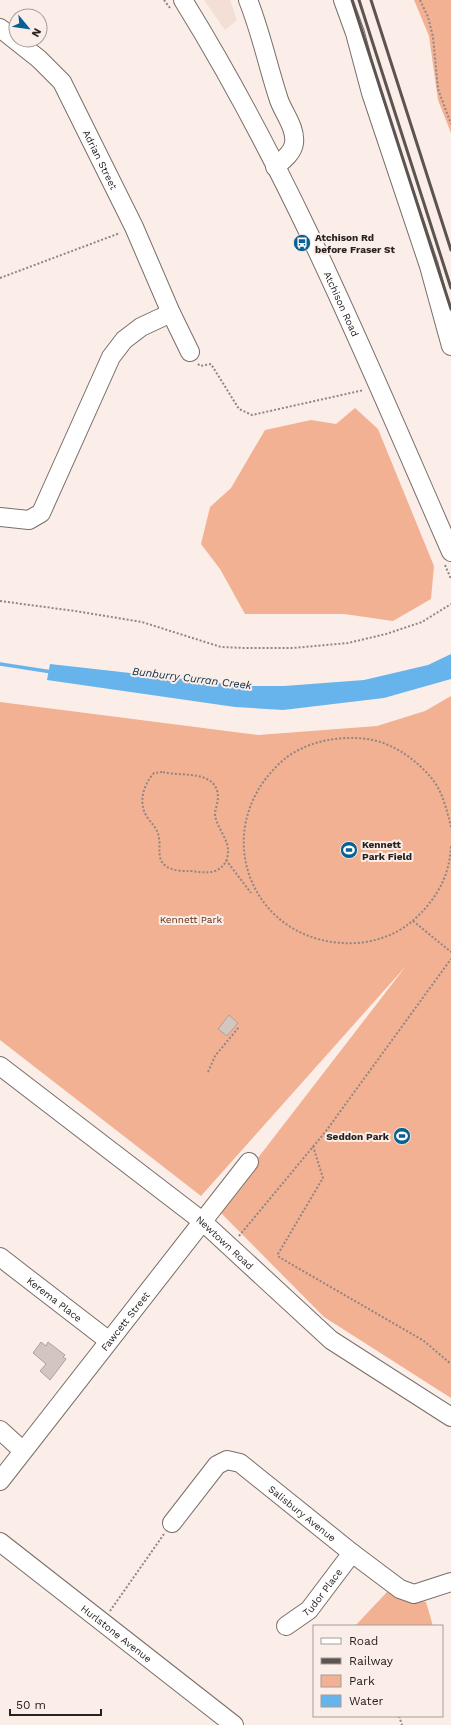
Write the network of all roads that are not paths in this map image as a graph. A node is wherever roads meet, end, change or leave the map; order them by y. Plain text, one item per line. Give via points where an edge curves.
1 (248, 0) edge
2 (343, 0) edge
3 (178, 6) edge
4 (0, 28) edge
5 (275, 167) junction
6 (171, 313) junction
7 (451, 346) edge
8 (190, 352) road end
9 (0, 517) edge
10 (451, 552) edge
11 (0, 1066) edge
12 (250, 1162) dead end
13 (202, 1221) junction
14 (0, 1257) edge
15 (109, 1341) junction
16 (451, 1417) edge
17 (0, 1430) edge
18 (24, 1451) junction
19 (0, 1481) edge
20 (172, 1523) road end
21 (0, 1542) edge
22 (352, 1553) junction
23 (451, 1582) edge
24 (286, 1626) dead end
25 (234, 1725) edge

1 - 5 street via 280,101 293,132 294,145
2 - 7 street via 429,266
3 - 5 street, Atchison Road via 217,56
4 - 6 street, Adrian Street via 39,59 62,82 134,227
5 - 10 street, Atchison Road via 330,277
6 - 8 street, Adrian Street
6 - 9 street via 141,327 124,340 111,357 41,513 29,520
11 - 13 street, Newtown Road
12 - 13 street, Fawcett Street
13 - 15 street, Fawcett Street
13 - 16 street, Newtown Road via 331,1340
14 - 15 street, Kerema Place
15 - 18 street, Fawcett Street
17 - 18 street
18 - 19 street, Fawcett Street
20 - 22 street, Salisbury Avenue via 217,1465 227,1460 240,1464
21 - 25 street, Hurlstone Avenue
22 - 23 street, Salisbury Avenue via 400,1589 414,1594
22 - 24 street, Tudor Place via 309,1610

